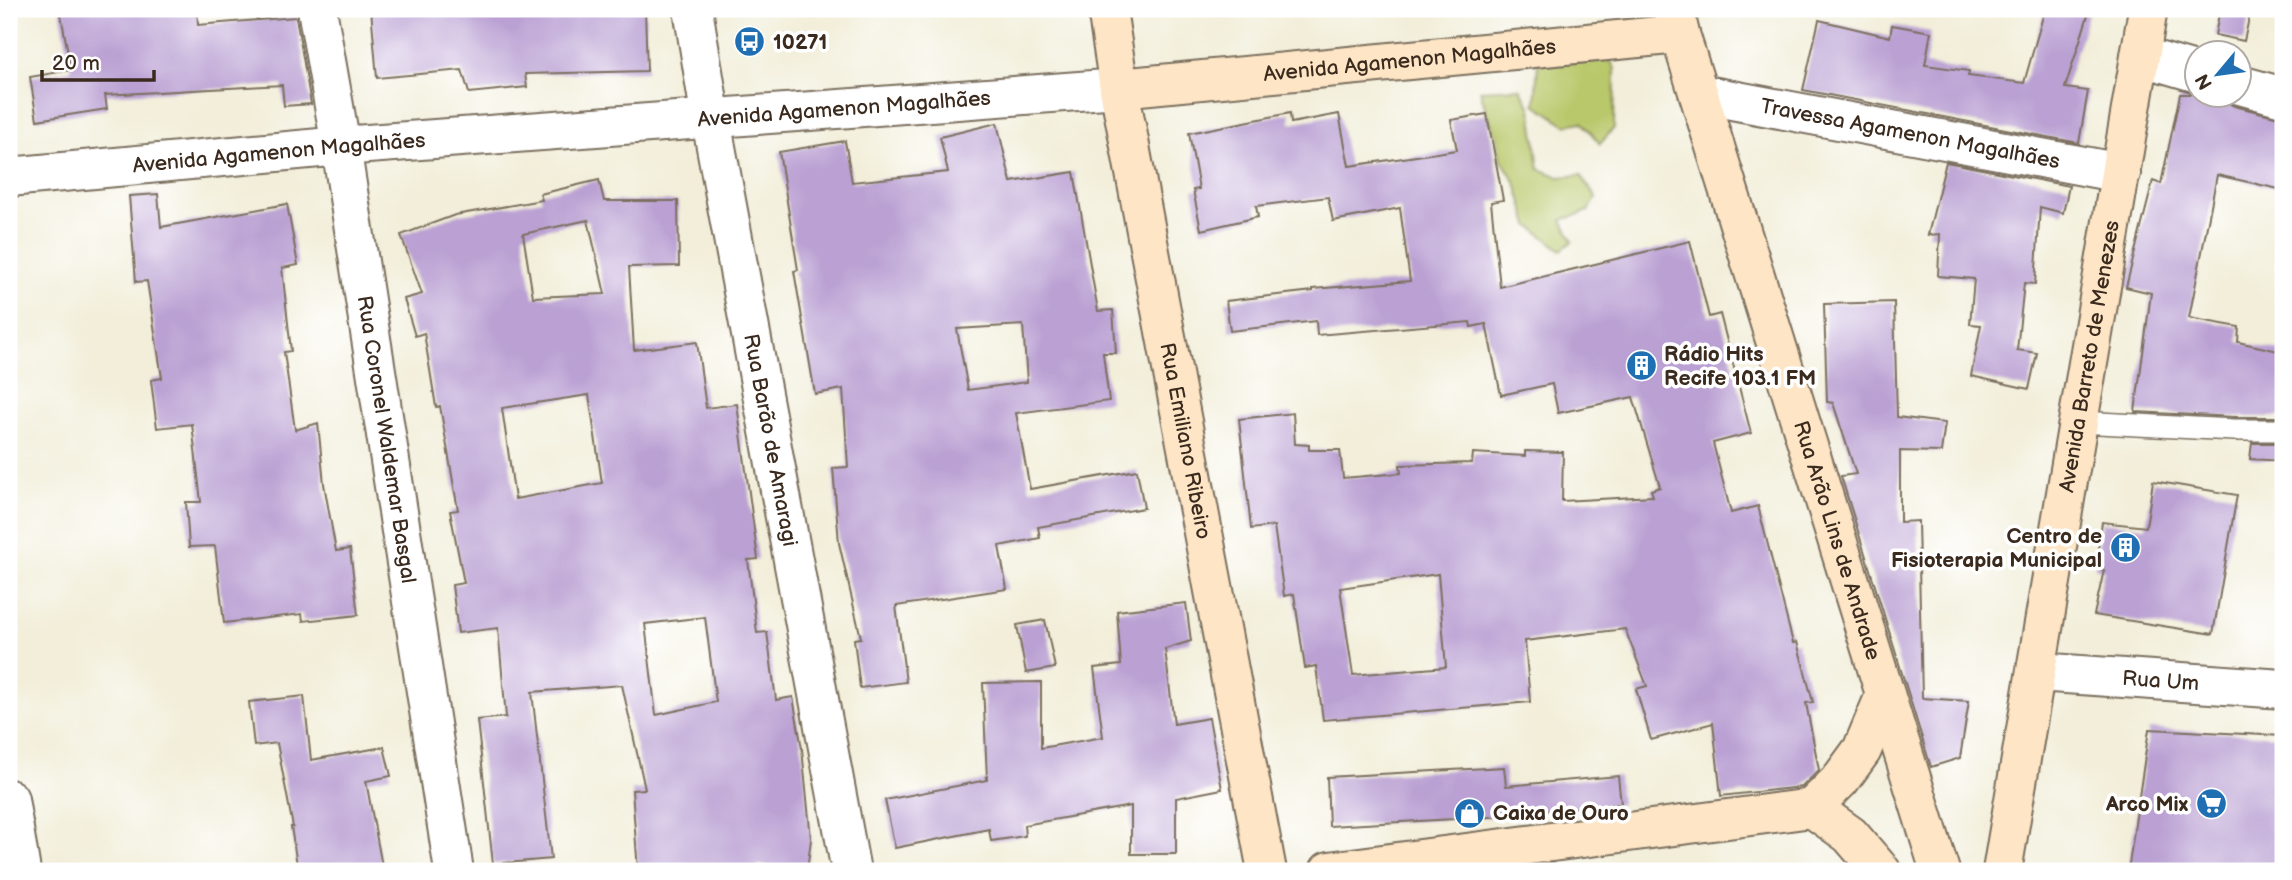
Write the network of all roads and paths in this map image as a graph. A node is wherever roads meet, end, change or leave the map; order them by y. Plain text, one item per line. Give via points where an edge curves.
1 (317, 9) edge
2 (693, 9) edge
3 (1107, 9) edge
4 (2148, 9) edge
5 (1677, 21) edge
6 (2140, 56) junction
7 (2184, 69) edge
8 (1119, 88) junction
9 (2254, 89) edge
10 (1700, 94) junction
11 (2283, 97) edge
12 (710, 120) junction
13 (341, 146) junction
14 (2121, 173) junction
15 (9, 177) edge
16 (2079, 422) junction
17 (2283, 430) edge
18 (2037, 672) junction
19 (2283, 690) edge
20 (1885, 695) junction
21 (9, 799) edge
22 (1812, 808) junction
23 (21, 871) edge
24 (454, 871) edge
25 (851, 871) edge
26 (1267, 871) edge
27 (1329, 871) edge
28 (1881, 871) edge
29 (1940, 871) edge
30 (2002, 871) edge

1 - 13 street, Rua Coronel Waldemar Basgal
2 - 12 street, Rua Barão de Amaragi
3 - 8 main road, Rua Emiliano Ribeiro
4 - 6 main road, Avenida Barreto de Menezes
5 - 8 main road, Avenida Agamenon Magalhães
5 - 10 main road, Rua Arão Lins de Andrade
6 - 7 street
6 - 14 main road, Avenida Barreto de Menezes
8 - 12 street, Avenida Agamenon Magalhães
8 - 26 main road, Rua Emiliano Ribeiro
9 - 11 street
10 - 14 street, Travessa Agamenon Magalhães
10 - 20 main road, Rua Arão Lins de Andrade
12 - 13 street, Avenida Agamenon Magalhães
12 - 25 street, Rua Barão de Amaragi
13 - 15 street, Avenida Agamenon Magalhães
13 - 24 street, Rua Coronel Waldemar Basgal
14 - 16 main road, Avenida Barreto de Menezes
16 - 17 lane
16 - 18 main road, Avenida Barreto de Menezes
18 - 19 street, Rua Um
18 - 30 main road, Avenida Barreto de Menezes
20 - 22 main road via 1862,750
20 - 29 main road, Rua Arão Lins de Andrade
21 - 23 street
22 - 27 main road
22 - 28 main road via 1850,835

